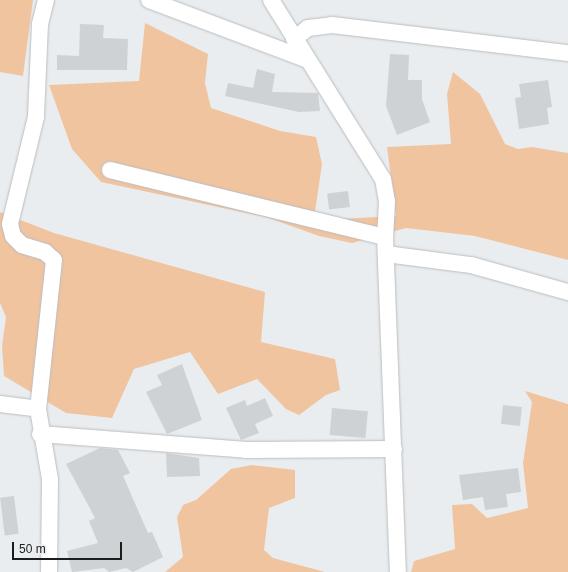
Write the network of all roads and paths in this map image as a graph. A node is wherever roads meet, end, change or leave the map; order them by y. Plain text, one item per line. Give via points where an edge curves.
1 (46, 0) edge
2 (149, 0) edge
3 (271, 0) edge
4 (294, 39) junction
5 (568, 53) edge
6 (305, 59) junction
7 (110, 170) dead end
8 (385, 236) junction
9 (386, 254) junction
10 (568, 292) edge
11 (0, 404) edge
12 (38, 409) junction
13 (40, 434) junction
14 (394, 449) junction
15 (49, 572) edge
16 (398, 572) edge

1 - 12 street via 40,24 36,117 10,224 13,236 22,245 45,252 54,260
2 - 6 street
3 - 4 street
4 - 5 street via 308,28 332,25
4 - 6 street
6 - 8 street via 383,179 387,201
7 - 8 street
8 - 9 street
9 - 10 street via 484,268
9 - 14 street
11 - 12 street
12 - 13 street
13 - 14 street via 246,450
13 - 15 street via 50,479
14 - 16 street

